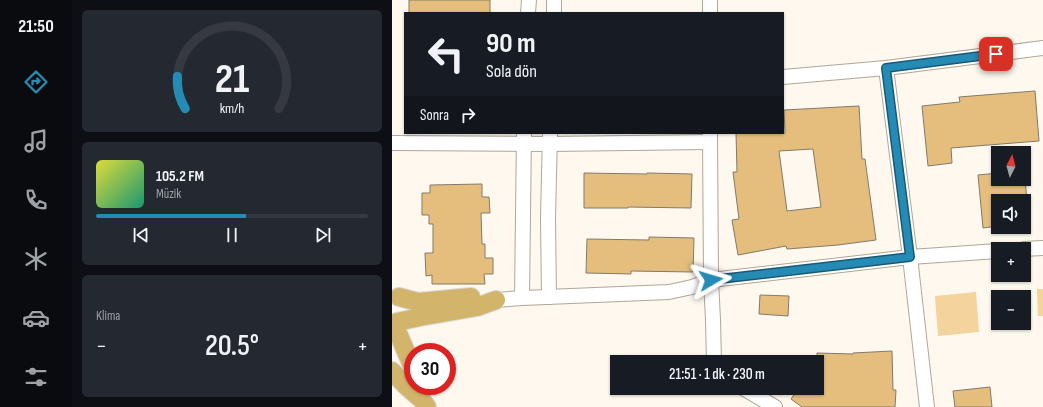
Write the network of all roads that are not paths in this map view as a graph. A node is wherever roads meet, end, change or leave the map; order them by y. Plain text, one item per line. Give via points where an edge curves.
1 (529, 0) edge
2 (554, 0) edge
3 (710, 0) edge
4 (528, 12) edge
5 (554, 12) edge
6 (710, 12) edge
7 (1043, 48) edge
8 (886, 68) junction
9 (784, 78) edge
10 (710, 137) edge
11 (524, 138) edge
12 (550, 138) edge
13 (392, 144) edge
14 (1043, 248) edge
15 (1031, 249) edge
16 (991, 251) edge
17 (910, 257) junction
18 (711, 280) junction
19 (395, 292) edge
20 (549, 297) junction
21 (522, 298) junction
22 (496, 300) junction
23 (394, 325) edge
24 (404, 348) edge
25 (714, 355) edge
26 (392, 371) edge
27 (755, 395) edge
28 (423, 398) edge
29 (775, 407) edge
30 (928, 407) edge

1 - 4 street
2 - 5 street
3 - 6 street
7 - 8 street
8 - 9 street
8 - 17 street
10 - 12 street
10 - 18 street
11 - 12 street
11 - 13 street
11 - 21 street
12 - 20 street
14 - 15 street
16 - 17 street
17 - 18 street
17 - 30 street
18 - 20 street via 669,292
18 - 25 street
19 - 22 main road via 418,302 474,297
19 - 23 main road via 401,307
20 - 21 street
21 - 22 street
22 - 23 main road via 477,308 420,317
23 - 24 main road
26 - 28 main road via 405,385
27 - 29 street

